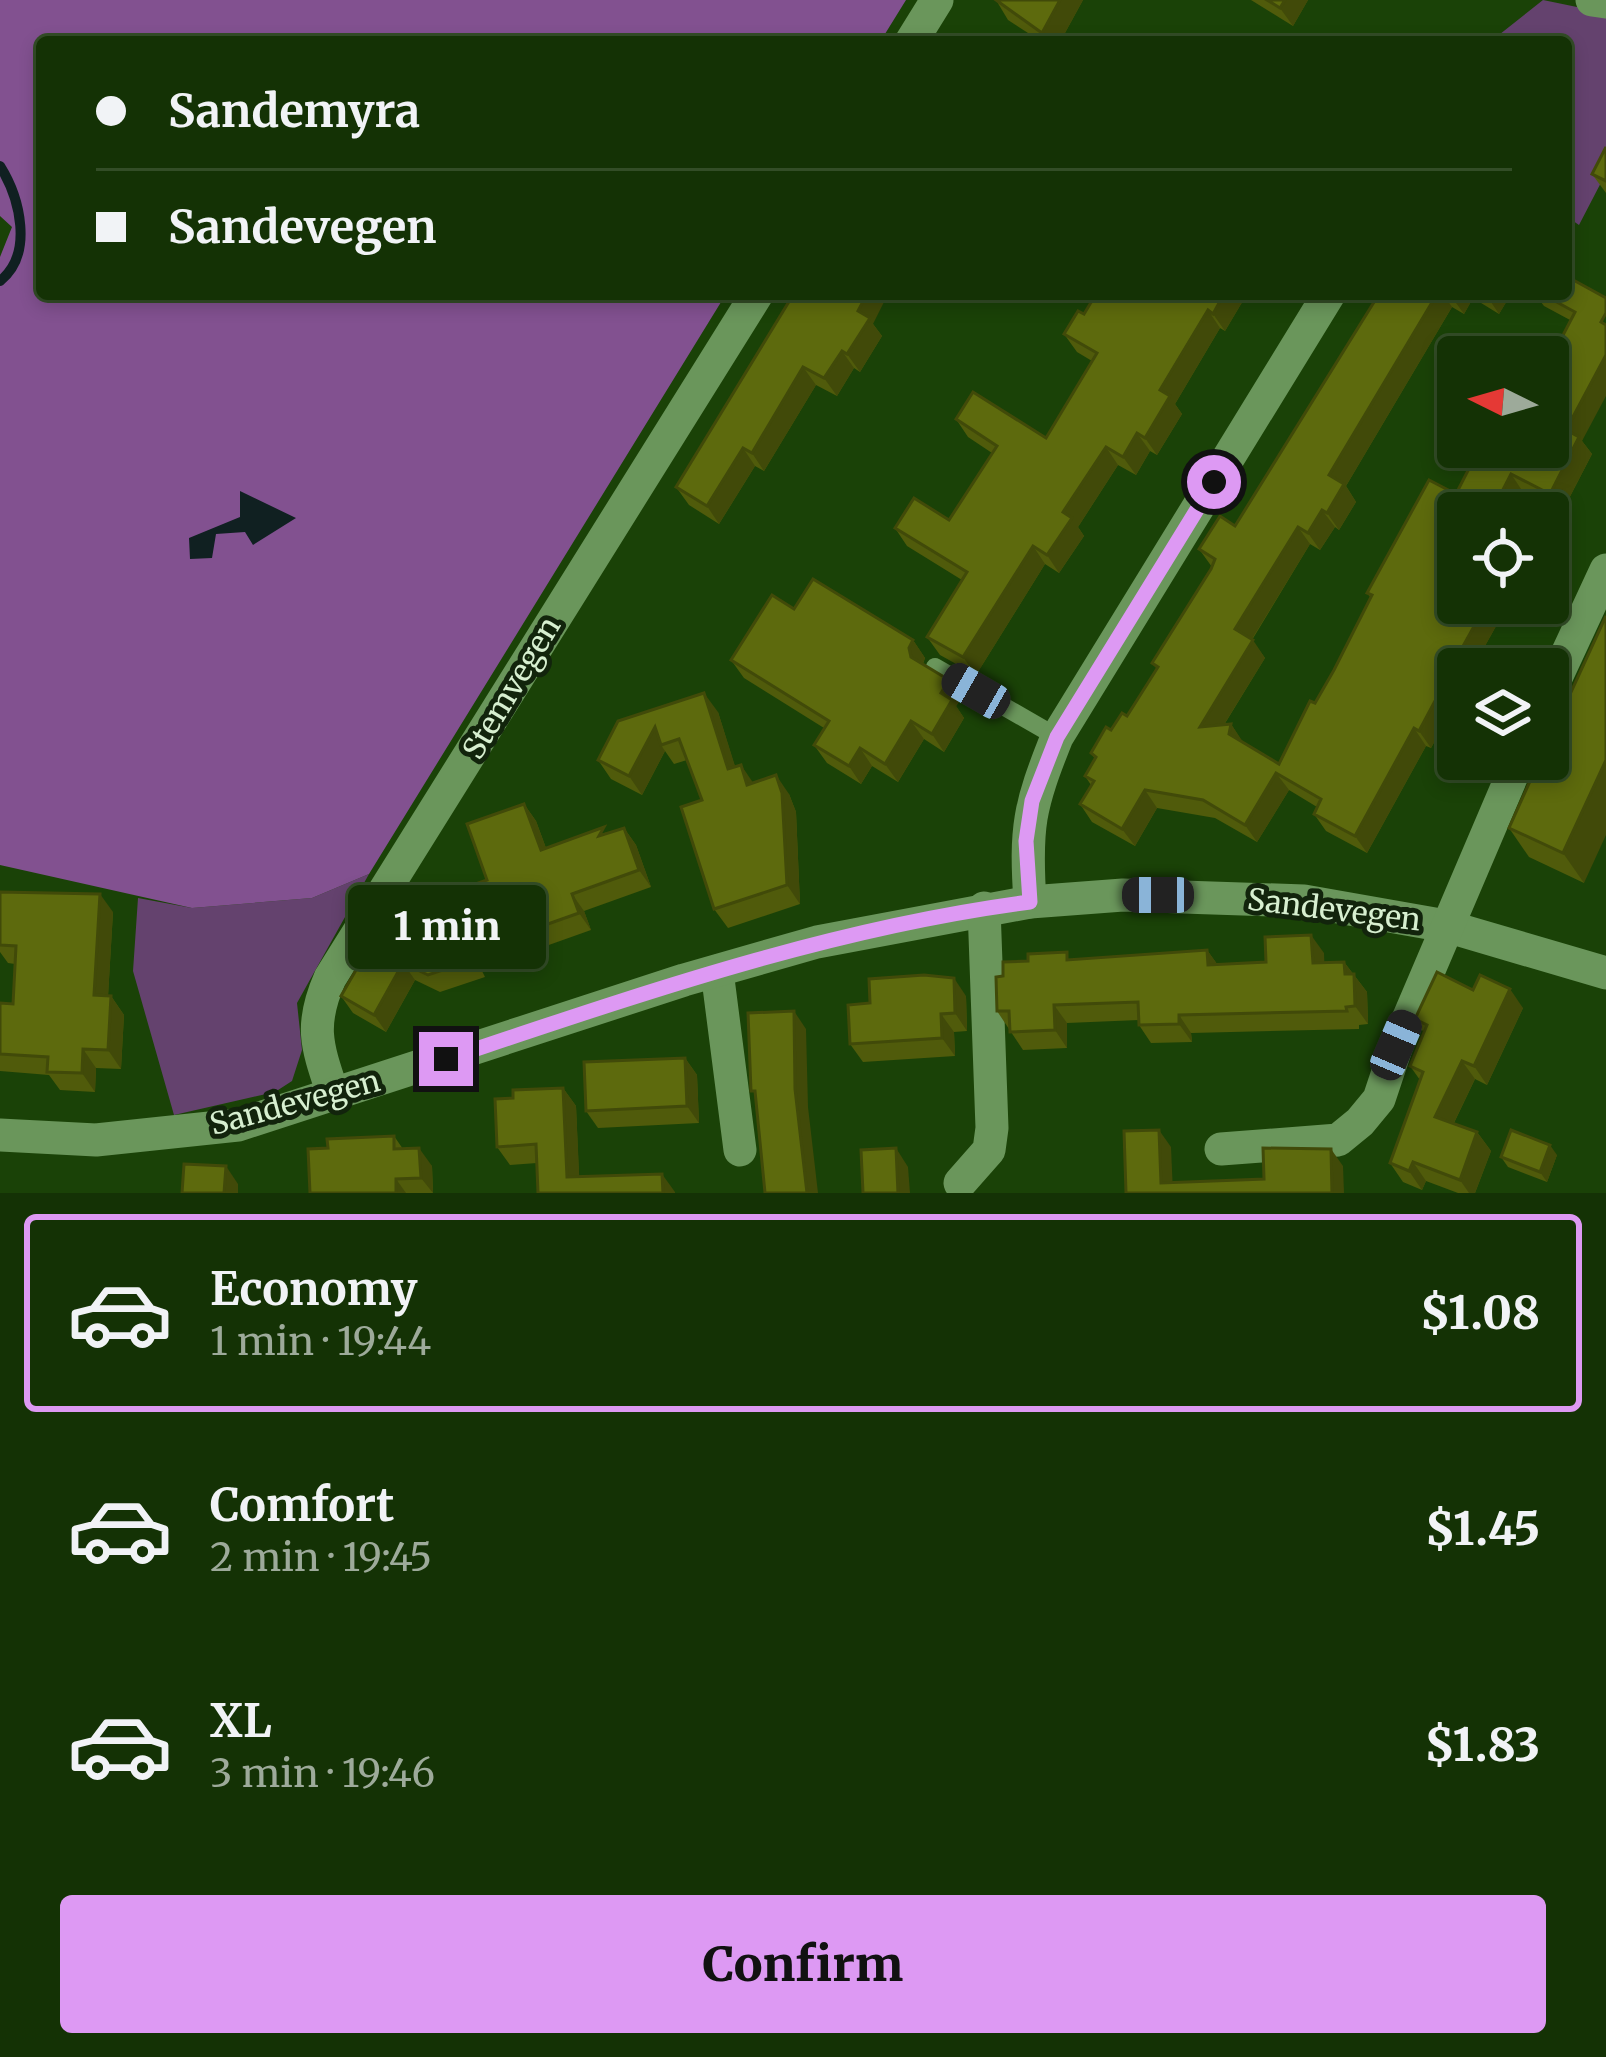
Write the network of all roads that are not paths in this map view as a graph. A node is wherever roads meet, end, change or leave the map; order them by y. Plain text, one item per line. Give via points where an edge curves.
1 (937, 0) edge
2 (1592, 0) edge
3 (1606, 2) edge
4 (915, 36) edge
5 (753, 300) edge
6 (1325, 300) edge
7 (1606, 570) edge
8 (1569, 650) edge
9 (935, 667) edge
10 (1057, 737) junction
11 (1510, 780) edge
12 (1030, 902) junction
13 (984, 908) junction
14 (1446, 926) junction
15 (717, 971) junction
16 (1606, 973) edge
17 (333, 1094) junction
18 (0, 1136) edge
19 (1221, 1149) dead end
20 (740, 1150) dead end
21 (960, 1183) dead end

1 - 4 street
2 - 3 street
5 - 17 street, Stemvegen via 330,978 316,1010 315,1042
6 - 10 street
7 - 8 street
9 - 10 lane
10 - 12 street via 1032,801
11 - 14 street
12 - 13 street, Sandevegen
12 - 14 street, Sandevegen via 1123,895 1304,901
13 - 15 street, Sandevegen
13 - 21 street via 992,1128 989,1150
14 - 16 street, Sandevegen
14 - 19 street via 1379,1099 1360,1122 1337,1140
15 - 17 street, Sandevegen
15 - 20 street
17 - 18 street, Sandevegen via 238,1125 77,1141

